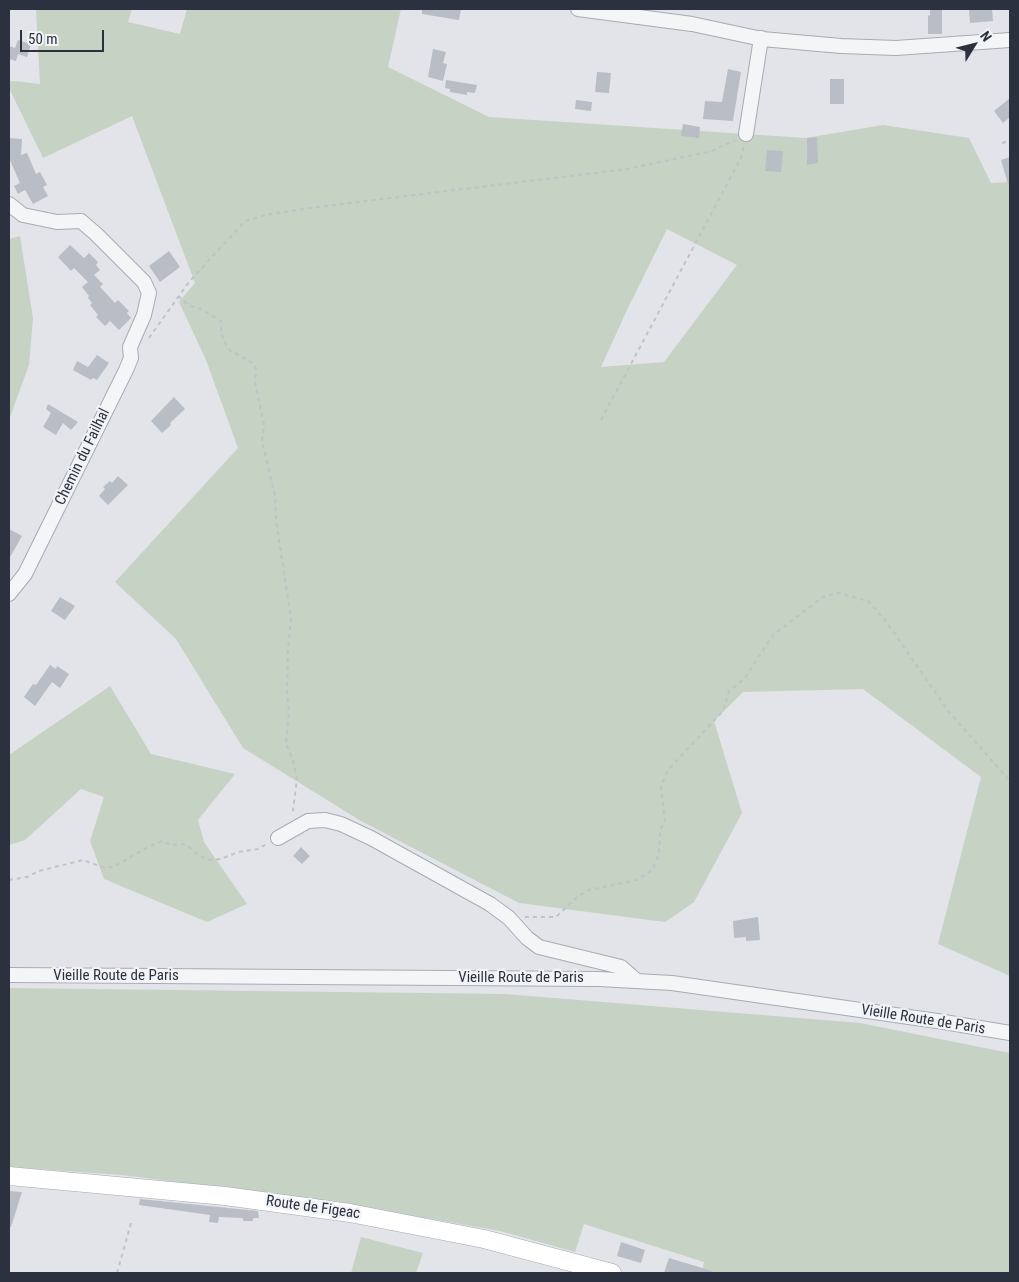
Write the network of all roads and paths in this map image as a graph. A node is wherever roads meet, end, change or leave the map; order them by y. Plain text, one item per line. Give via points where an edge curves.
1 (578, 9) edge
2 (761, 38) junction
3 (1010, 40) edge
4 (746, 134) junction
5 (1010, 141) edge
6 (1002, 144) dead end
7 (9, 204) edge
8 (178, 295) junction
9 (131, 358) junction
10 (601, 420) dead end
11 (9, 594) edge
12 (1010, 781) edge
13 (298, 827) junction
14 (278, 838) joint
15 (9, 880) edge
16 (508, 918) junction
17 (9, 975) edge
18 (637, 981) junction
19 (1010, 1034) edge
20 (9, 1176) edge
21 (131, 1223) dead end
22 (116, 1273) edge
23 (612, 1273) edge

1 - 2 street via 692,24
2 - 3 street via 896,48
2 - 4 street
4 - 8 path via 712,151 627,169 265,215 245,221
4 - 10 path via 742,158
5 - 6 path
7 - 9 street, Chemin du Failhal via 23,215 57,222 81,221 144,282 149,294 130,347
8 - 9 path
8 - 13 path via 190,306 221,320 221,333 229,350 253,363 256,369 255,382 264,425 262,441 275,496 291,619 286,744 297,779 293,810
9 - 11 street, Chemin du Failhal via 25,574
12 - 16 path via 949,712 885,620 868,602 838,593 823,597 773,635 745,678 729,691 723,711 668,770 661,786 665,821 660,830 659,854 652,870 637,880 589,890 556,916
13 - 14 street
13 - 16 street via 316,820 341,824 490,904
14 - 15 path via 258,848 210,860 183,844 171,845 162,841 113,867 105,868 83,860 39,871 27,878
16 - 18 street via 539,948 621,967
17 - 18 street, Vieille Route de Paris
18 - 19 street, Vieille Route de Paris via 786,999
20 - 23 main road, Route de Figeac via 225,1196 350,1213 484,1238
21 - 22 path

